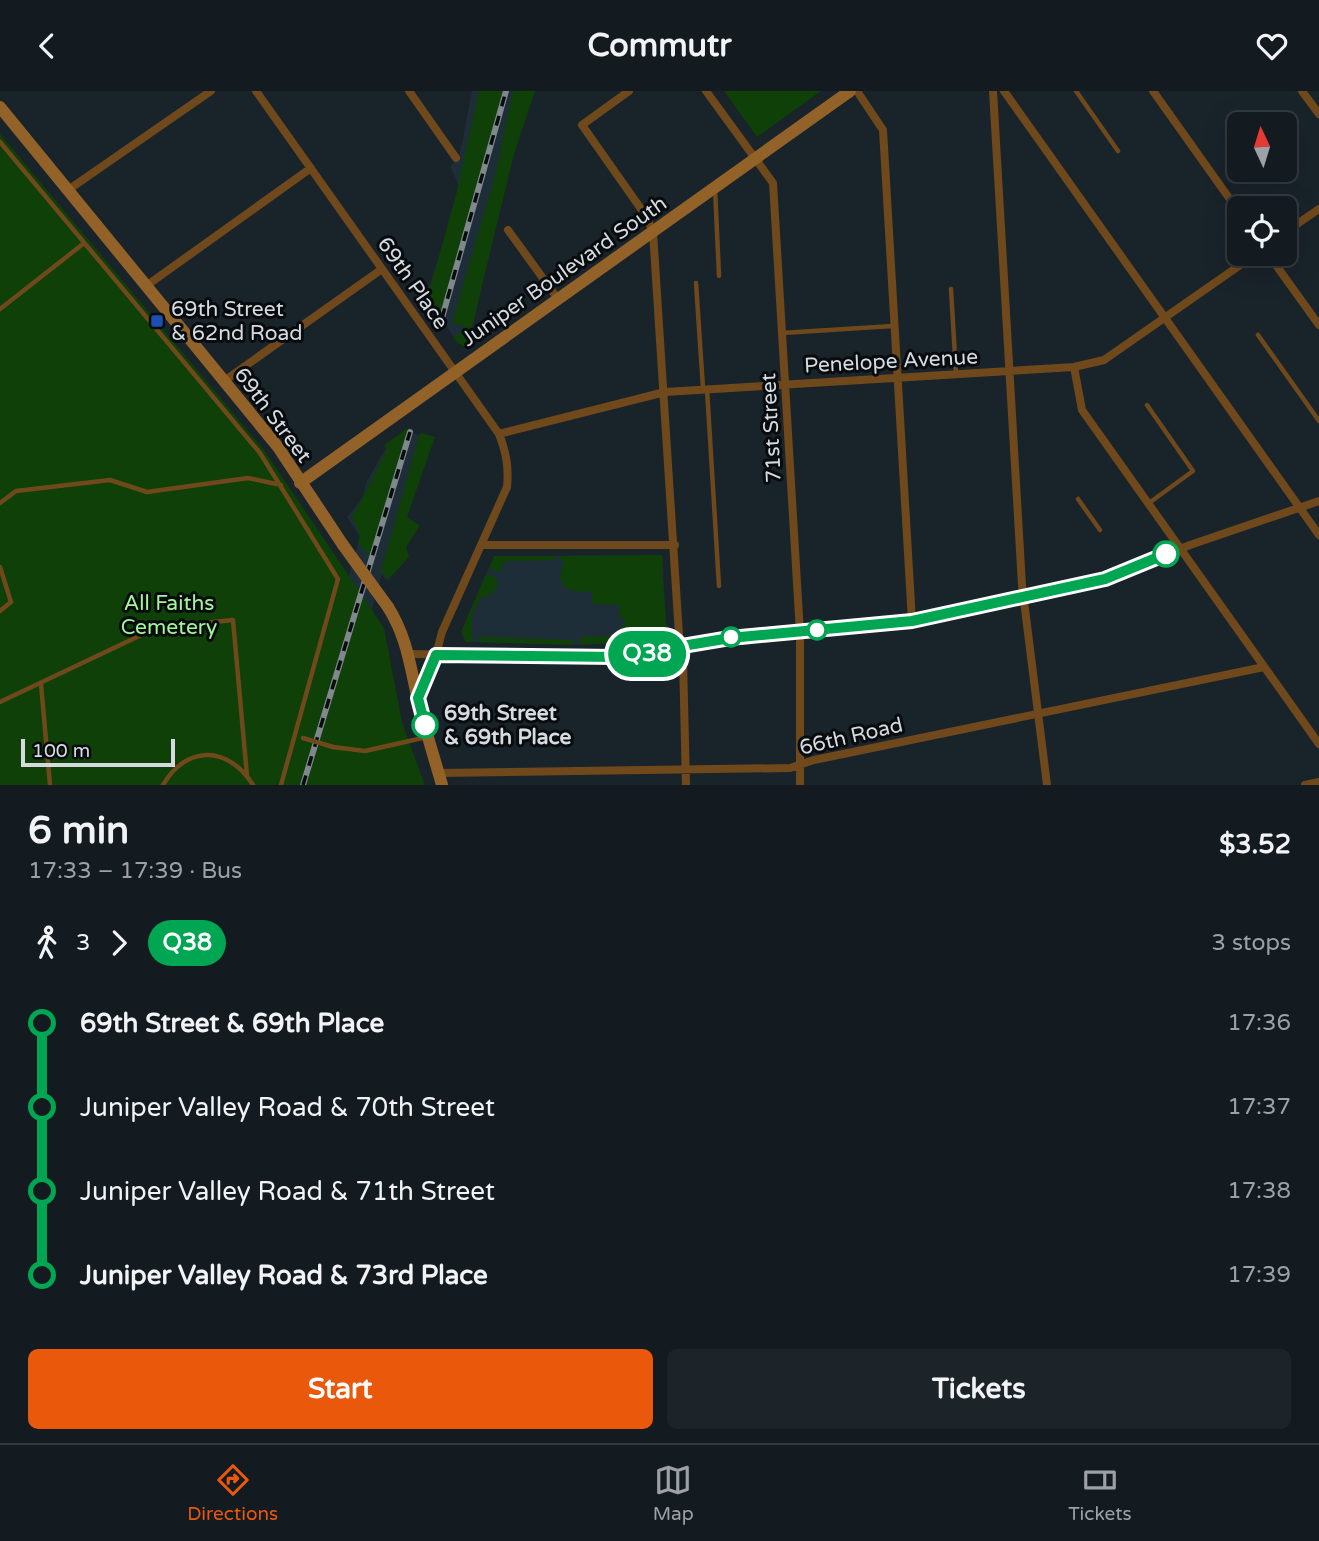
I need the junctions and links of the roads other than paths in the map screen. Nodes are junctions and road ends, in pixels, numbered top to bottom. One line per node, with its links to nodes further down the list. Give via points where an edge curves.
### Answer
1 (211, 91): 21 (street)
2 (256, 91): 19 (street, 69th Place)
3 (409, 91): 17 (street)
4 (629, 91): 26 (street, via 582,125)
5 (706, 91): 18 (street, 71st Street)
6 (850, 91): 18 (main road, Juniper Boulevard South)
7 (857, 91): 38 (street, via 883,130)
8 (993, 91): 43 (street)
9 (1003, 91): 37 (street)
10 (1076, 91): 16 (lane)
11 (1153, 91): 22 (street)
12 (1303, 91): 14 (street)
13 (0, 107): 21 (main road, 69th Street)
14 (1319, 114)
15 (0, 142): 27 (lane)
16 (1118, 151)
17 (456, 158)
18 (755, 159): 20 (main road, Juniper Boulevard South); 40 (street, 71st Street, via 773,183)
19 (311, 168): 30 (street, 69th Place); 33 (street)
20 (715, 187): 26 (main road, Juniper Boulevard South); 31 (lane)
21 (68, 190): 33 (main road, 69th Street)
22 (1228, 196)
23 (1319, 209): 24 (street)
24 (1297, 224)
25 (508, 230): 35 (street)
26 (653, 232): 35 (main road, Juniper Boulevard South); 50 (street)
27 (83, 244): 36 (lane); 55 (lane, via 260,453)
28 (1239, 266): 37 (street, Penelope Avenue)
29 (1277, 266): 39 (street)
30 (382, 269): 44 (street, 69th Place); 47 (street)
31 (719, 277)
32 (696, 283): 49 (lane)
33 (146, 286): 47 (main road, 69th Street)
34 (951, 289): 45 (lane)
35 (558, 299): 44 (main road, Juniper Boulevard South)
36 (0, 309)
37 (1165, 318): 42 (street, Penelope Avenue, via 1104,361); 60 (street)
38 (895, 325): 40 (lane); 46 (street)
39 (1319, 325)
40 (782, 333): 48 (street, 71st Street)
41 (1258, 335): 52 (lane)
42 (1074, 367): 43 (street, Penelope Avenue); 59 (street, via 1082,410)
43 (1009, 371): 45 (street, Penelope Avenue); 68 (street)
44 (455, 372): 53 (street, 69th Place); 54 (main road, Juniper Boulevard South)
45 (956, 374): 46 (street, Penelope Avenue)
46 (898, 378): 48 (street, Penelope Avenue); 70 (street)
47 (224, 381): 54 (main road, 69th Street)
48 (786, 385): 49 (street, Penelope Avenue); 71 (street, 71st Street)
49 (705, 388): 50 (street, Penelope Avenue); 67 (lane)
50 (665, 392): 53 (street, Penelope Avenue); 64 (street)
51 (1147, 405): 59 (lane, via 1193,471)
52 (1319, 421)
53 (499, 433): 63 (street, 69th Place, via 509,468 507,487)
54 (300, 482): 73 (main road, 69th Street, bridge, via 399,624)
55 (281, 485): 58 (lane, via 248,478 147,492 110,480 16,491); 80 (lane, via 338,579)
56 (1078, 499): 61 (lane)
57 (1319, 501): 60 (street)
58 (0, 503)
59 (1148, 503): 65 (street)
60 (1300, 508): 62 (street); 65 (street)
61 (1100, 530)
62 (1319, 535)
63 (481, 545): 64 (street); 74 (street, 69th Place)
64 (675, 545): 72 (street)
65 (1180, 549): 68 (street, via 1105,579); 75 (street)
66 (0, 567): 69 (lane, via 11,602)
67 (719, 586)
68 (1024, 598): 70 (street); 79 (street)
69 (0, 611)
70 (912, 621): 71 (street)
71 (800, 632): 72 (street); 83 (street, 71st Street)
72 (681, 647): 74 (street, via 617,657); 84 (street)
73 (410, 654): 74 (street); 77 (main road, 69th Street)
74 (436, 655): 77 (street, 69th Place)
75 (1264, 667): 79 (street, 66th Road); 82 (street)
76 (41, 684): 78 (lane); 85 (lane, via 156,628 233,620); 88 (lane)
77 (418, 698): 81 (main road, 69th Street)
78 (0, 702)
79 (1038, 714): 83 (street, 66th Road); 94 (street)
80 (295, 736): 81 (lane, bridge, via 345,750 383,749); 91 (lane)
81 (428, 736): 86 (main road, 69th Street)
82 (1319, 744)
83 (800, 765): 84 (street, 66th Road); 93 (street, 71st Street)
84 (685, 770): 86 (street, 66th Road); 92 (street)
85 (247, 776): 89 (lane, via 237,763 209,755 184,760); 90 (lane)
86 (440, 779)
87 (1319, 782): 95 (street)
88 (50, 785)
89 (163, 785)
90 (253, 785)
91 (281, 785)
92 (686, 785)
93 (800, 785)
94 (1047, 785)
95 (1305, 785)

